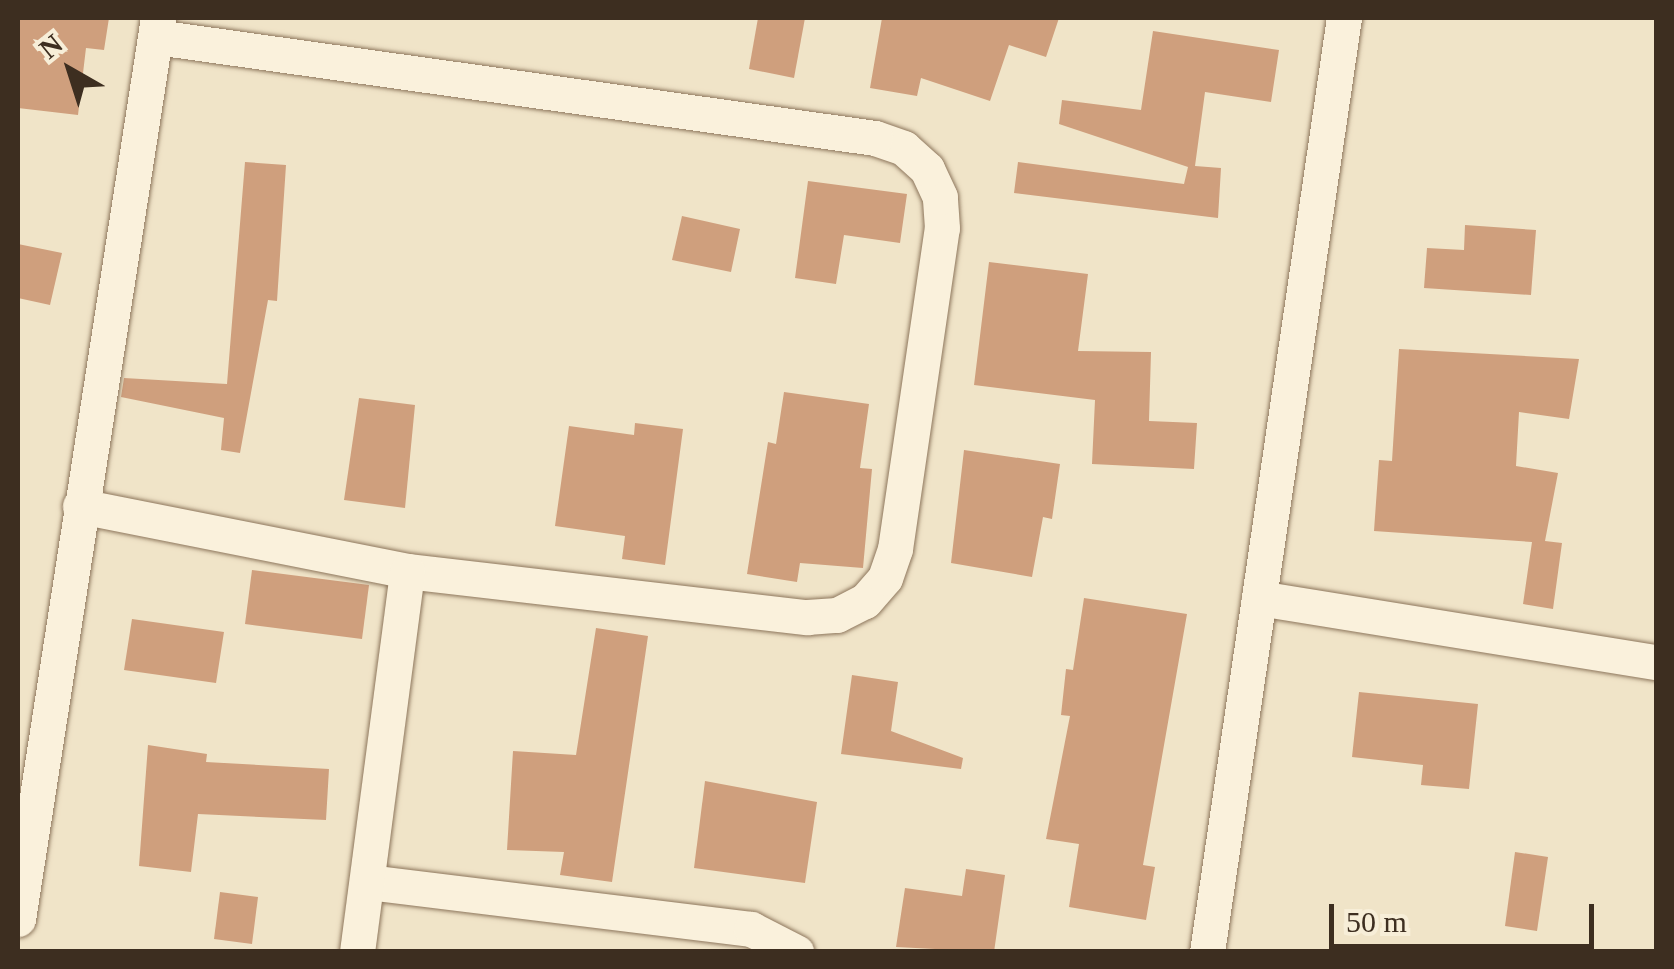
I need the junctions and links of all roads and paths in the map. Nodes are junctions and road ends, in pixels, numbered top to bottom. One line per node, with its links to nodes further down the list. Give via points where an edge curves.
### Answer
1 (1344, 18): 5 (street)
2 (157, 27): 3 (street); 4 (street, via 875,138 904,148 927,169 940,197 942,228 895,549 886,578 865,601 838,615 807,618)
3 (80, 506): 4 (street); 8 (street)
4 (408, 570): 7 (street)
5 (1260, 598): 6 (street); 11 (street)
6 (1656, 662)
7 (368, 882): 9 (street); 10 (street, via 751,929)
8 (18, 919)
9 (357, 952)
10 (796, 952)
11 (1208, 952)

